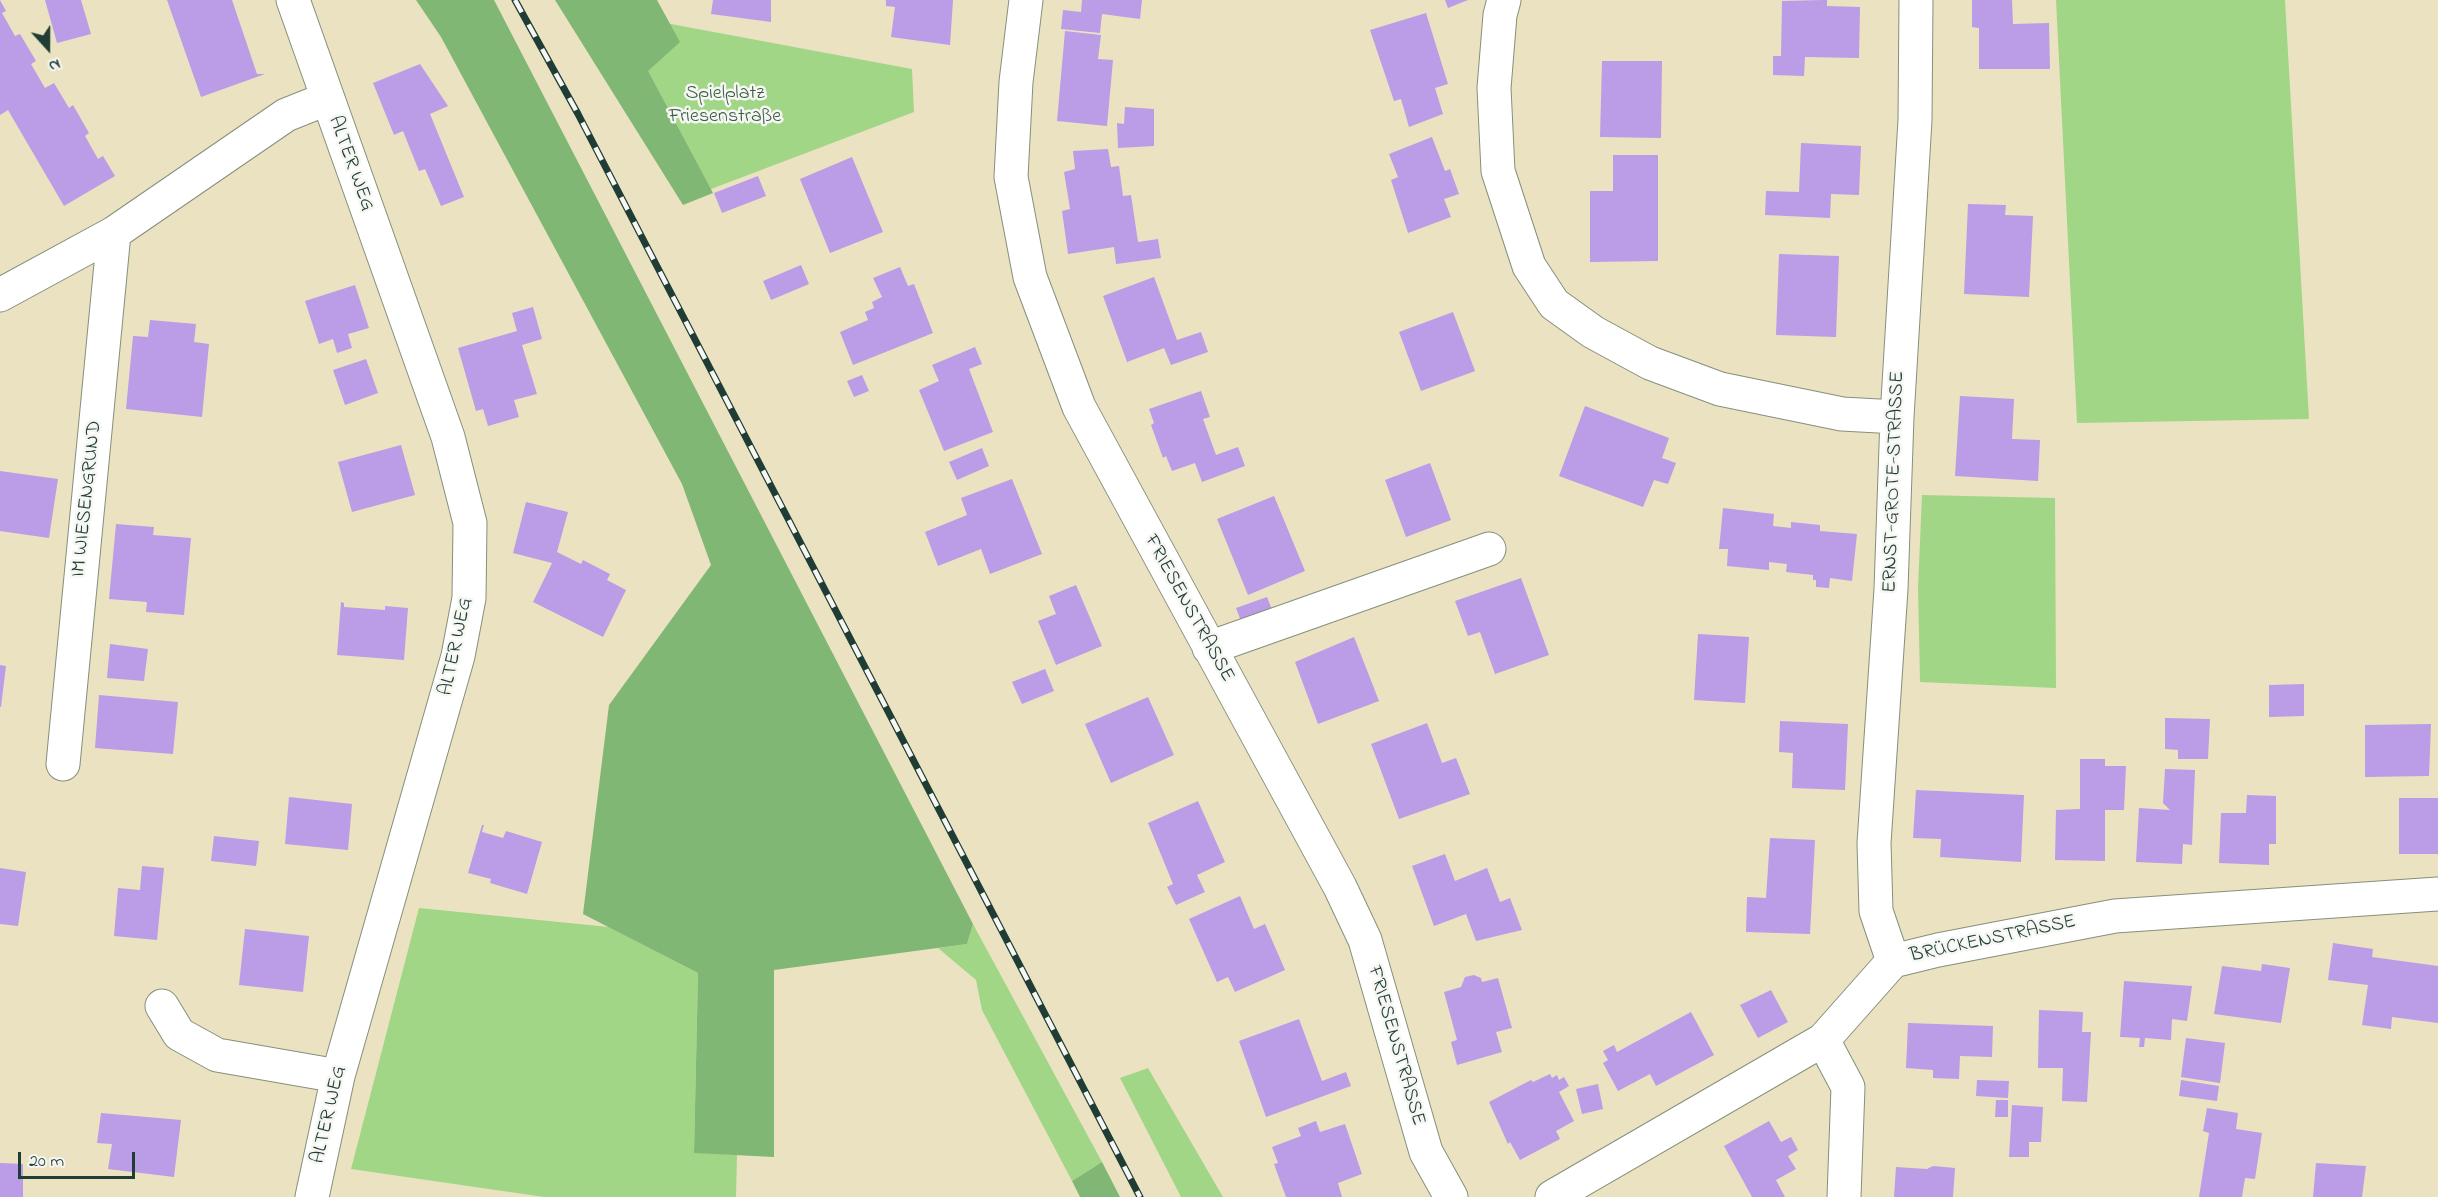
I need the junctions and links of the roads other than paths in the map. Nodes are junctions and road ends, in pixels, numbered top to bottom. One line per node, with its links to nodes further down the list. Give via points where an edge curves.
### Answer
1 (293, 0): 5 (street, ALTER WEG)
2 (1026, 0): 10 (street, FRIESENSTRASSE, via 1016,82 1011,177 1030,277 1079,407)
3 (1504, 0): 8 (street, via 1494,88 1498,171 1529,266 1554,304 1593,332 1650,363 1720,389 1842,414)
4 (1916, 0): 8 (street, ERNST-GROTE-STRASSE, via 1915,120)
5 (326, 99): 6 (street, via 286,115); 16 (street, ALTER WEG, via 448,437 470,523 470,598 458,656)
6 (114, 233): 7 (street); 11 (street, IM WIESENGRUND)
7 (0, 295)
8 (1897, 417): 13 (street, ERNST-GROTE-STRASSE, via 1891,589 1874,843 1876,910)
9 (1489, 549): 10 (street)
10 (1209, 648): 18 (street, FRIESENSTRASSE, via 1365,940 1426,1152)
11 (63, 764)
12 (2438, 894): 13 (street, BRÜCKENSTRASSE, via 2115,916)
13 (1893, 961): 15 (street, BRÜCKENSTRASSE)
14 (162, 1006): 16 (street, via 179,1034 217,1055)
15 (1823, 1040): 19 (street, BRÜCKENSTRASSE); 20 (street, via 1848,1087)
16 (338, 1076): 17 (street, ALTER WEG)
17 (312, 1197)
18 (1451, 1197)
19 (1552, 1197)
20 (1844, 1197)

